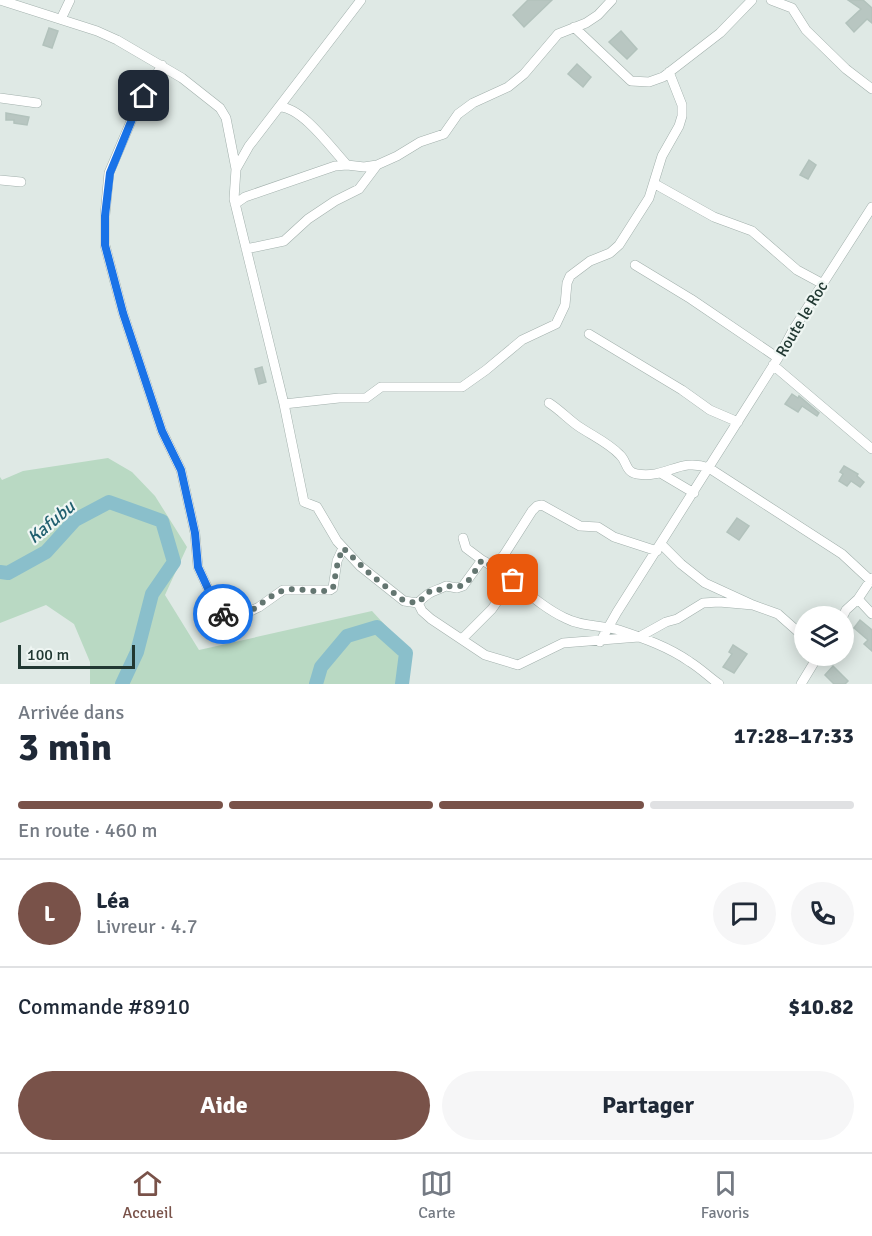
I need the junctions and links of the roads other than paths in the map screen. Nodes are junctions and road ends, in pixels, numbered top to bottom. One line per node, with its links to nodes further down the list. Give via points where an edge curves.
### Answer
1 (70, 0): 7 (street)
2 (361, 0): 14 (street)
3 (612, 0): 8 (street, via 598,15)
4 (752, 0): 10 (street, via 720,33)
5 (771, 0): 11 (street, via 792,8 811,34)
6 (5, 1): 7 (street)
7 (61, 19): 9 (street, via 97,31)
8 (574, 27): 10 (street, via 631,81 649,82); 16 (street, via 558,34 508,87 458,114 444,134)
9 (162, 65): 17 (street, via 224,113); 36 (street, via 135,112 110,173 105,245 162,431 181,470 198,567 217,608 223,614 242,615 283,590 330,590)
10 (669, 72): 20 (street, via 682,105 682,116 662,156)
11 (872, 89)
12 (0, 98): 13 (street)
13 (37, 103)
14 (280, 106): 15 (street, via 291,108); 17 (street)
15 (347, 165): 16 (street); 21 (street, via 292,180)
16 (377, 165): 23 (street, via 359,189 308,219 284,241)
17 (236, 169): 21 (street)
18 (0, 180): 19 (street)
19 (21, 182)
20 (655, 184): 25 (street, via 714,217 752,231 797,270); 29 (street, via 619,244 570,276 566,305 556,324 522,340 465,385 381,387 366,398)
21 (236, 204): 23 (street)
22 (872, 207): 25 (street, Route le Roc)
23 (246, 249): 29 (street)
24 (635, 265): 27 (street, via 691,299)
25 (823, 284): 27 (street, Route le Roc)
26 (589, 334): 30 (street, via 674,384)
27 (776, 362): 30 (street, Route le Roc); 31 (street)
28 (549, 403): 33 (street, via 620,454 630,472)
29 (284, 404): 36 (street, via 304,502 317,507)
30 (735, 426): 32 (street, Route le Roc)
31 (872, 449)
32 (709, 468): 33 (street, via 688,464); 34 (street, Route le Roc); 40 (street, via 842,554)
33 (662, 474): 34 (street)
34 (694, 493): 37 (street, Route le Roc)
35 (463, 538): 38 (street, via 466,548)
36 (343, 548): 43 (street, via 404,601)
37 (659, 548): 39 (street, via 614,537 598,527 580,526 542,505 532,511); 44 (street, via 705,583); 47 (street, Route le Roc)
38 (482, 560): 39 (street); 43 (street, via 463,586 431,590)
39 (494, 567): 41 (street)
40 (871, 579): 42 (street)
41 (513, 580): 47 (street, via 568,620); 50 (street, via 492,609)
42 (858, 599): 45 (street); 46 (street)
43 (418, 603): 50 (street, via 431,619)
44 (753, 605): 48 (street, via 778,614); 49 (street, via 703,603)
45 (850, 606)
46 (872, 614)
47 (608, 627): 49 (street); 51 (street, Route le Roc)
48 (794, 628)
49 (639, 637): 51 (street); 53 (street, via 691,662)
50 (463, 638): 51 (street, via 485,655 518,665 562,644)
51 (600, 642)
52 (812, 666): 54 (street)
53 (719, 684)
54 (801, 684)

